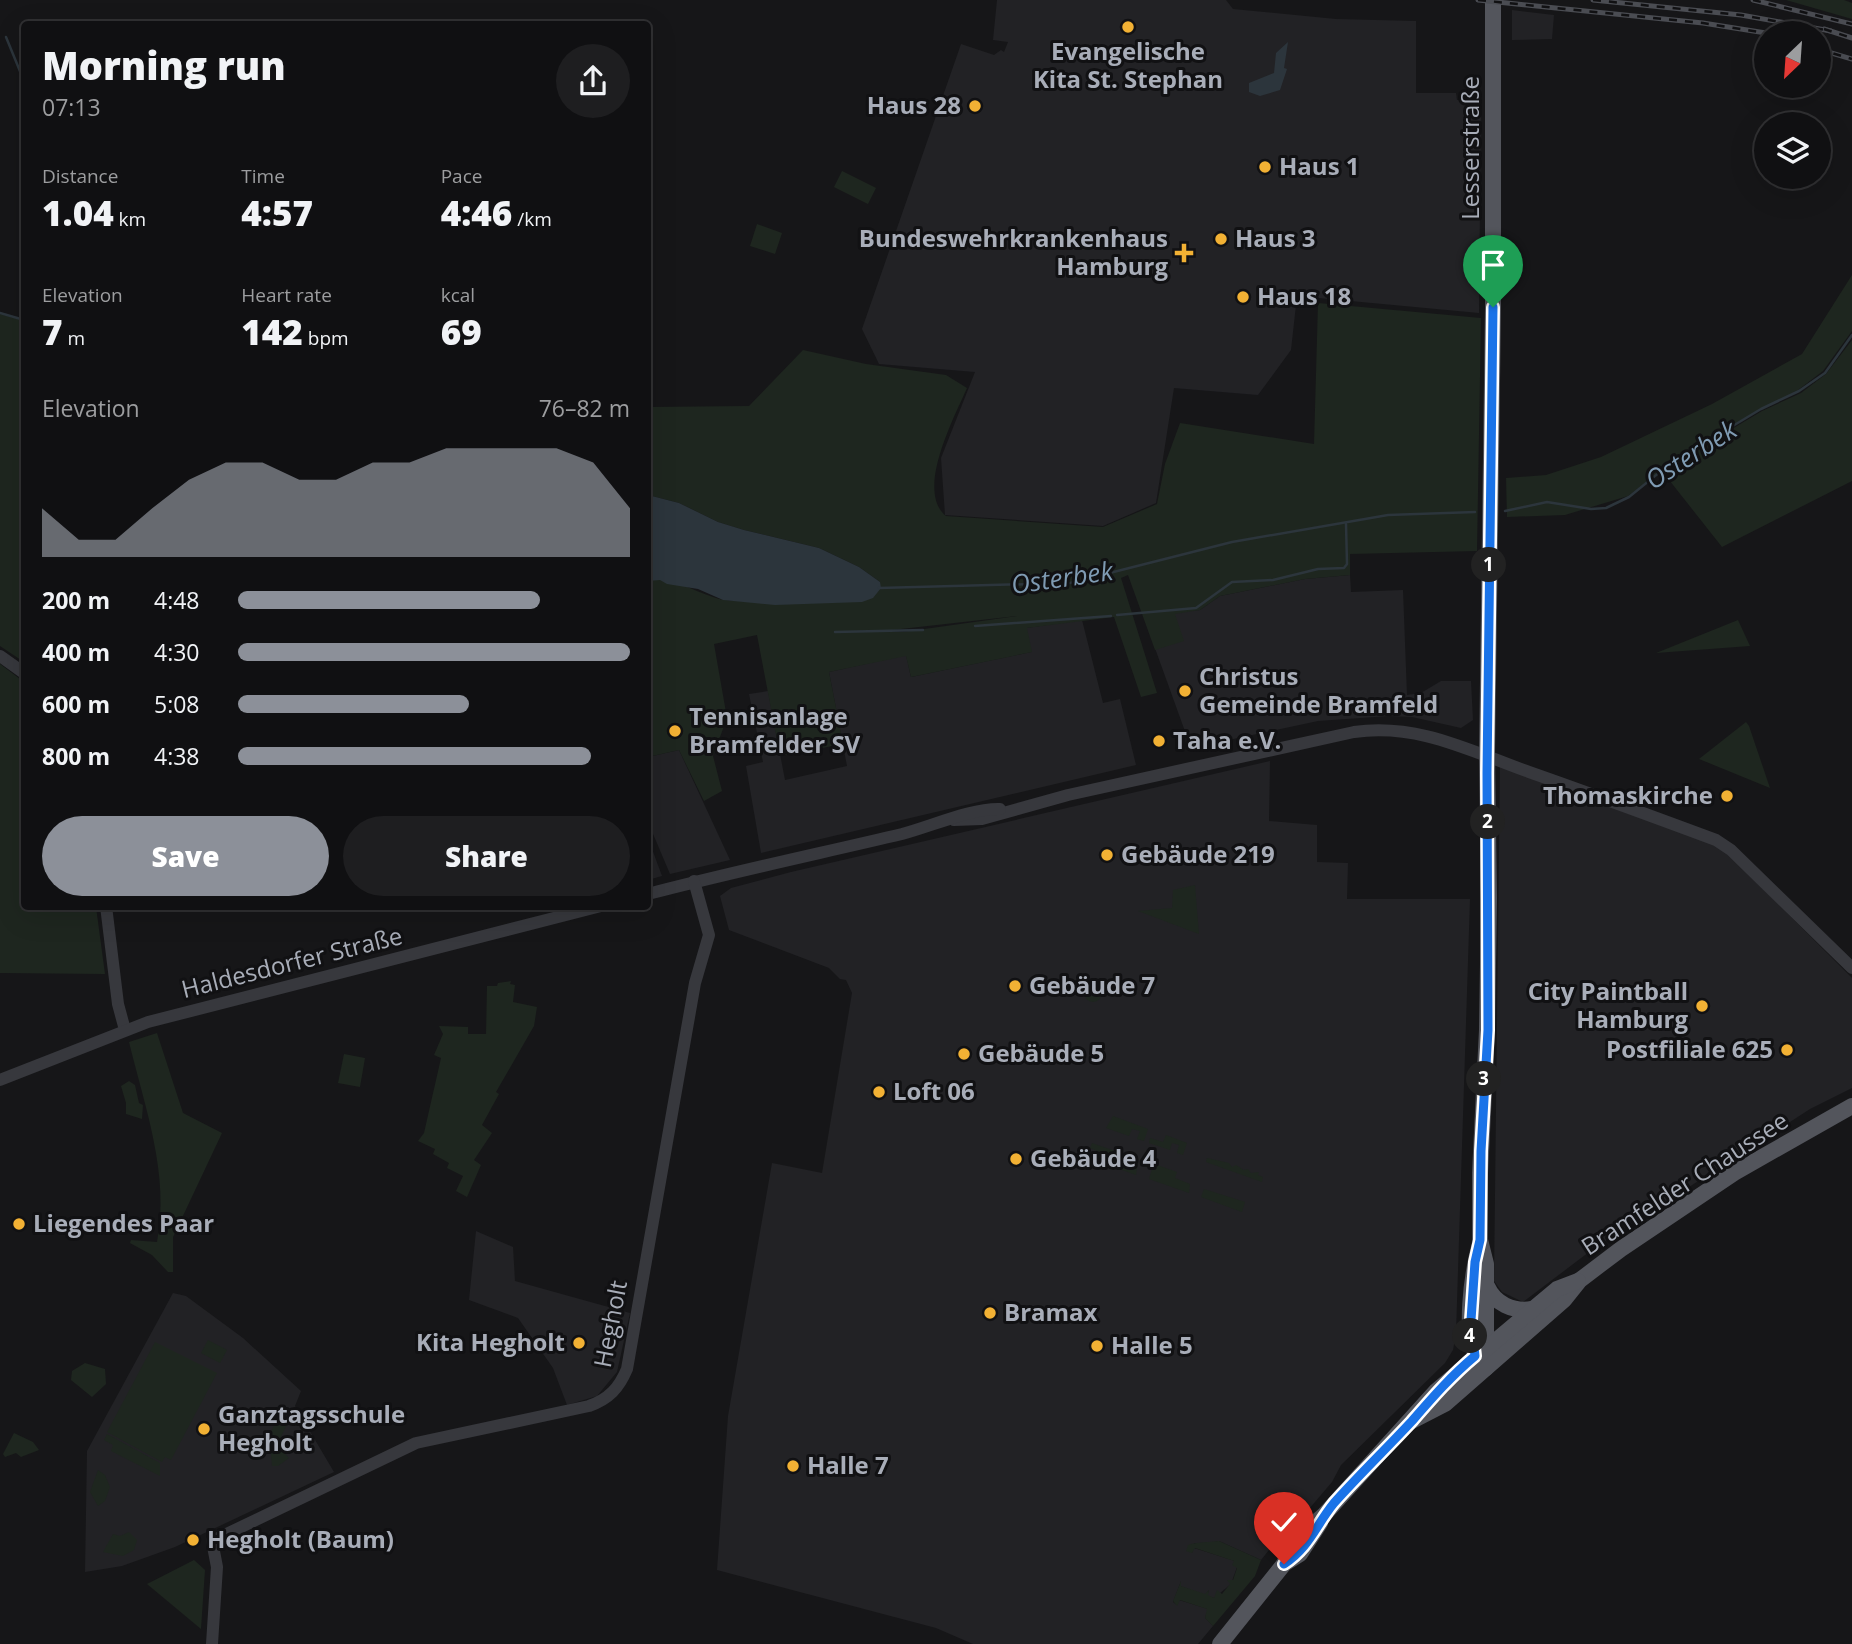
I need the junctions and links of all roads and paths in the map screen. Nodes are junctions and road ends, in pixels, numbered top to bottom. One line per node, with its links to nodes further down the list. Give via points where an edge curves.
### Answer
1 (1493, 0): 4 (main road, Lesserstraße)
2 (0, 656): 3 (street)
3 (21, 671)
4 (1487, 756): 5 (street, via 1430,735 1372,730); 9 (street, via 1716,839); 13 (main road, Lesserstraße, via 1488,994)
5 (694, 881): 6 (street); 18 (street, Hegholt, via 709,935 695,983 626,1369 616,1390 589,1406 416,1443 212,1541 217,1567)
6 (651, 893)
7 (106, 910): 10 (street)
8 (585, 910): 10 (street, Haldesdorfer Straße)
9 (1852, 968)
10 (125, 1030): 11 (street, Haldesdorfer Straße)
11 (0, 1080)
12 (1852, 1106): 14 (main road, Bramfelder Chaussee, via 1734,1173)
13 (1480, 1240): 15 (main road); 17 (main road, via 1471,1320)
14 (1580, 1280): 16 (main road, Bramfelder Chaussee, via 1557,1289); 17 (main road, Bramfelder Chaussee, via 1564,1300)
15 (1487, 1286): 16 (main road, via 1500,1302 1519,1310); 17 (main road)
16 (1532, 1309): 17 (main road, Bramfelder Chaussee)
17 (1483, 1357): 19 (main road, Bramfelder Chaussee, via 1445,1404 1412,1420 1324,1515 1305,1548 1284,1564)
18 (212, 1644)
19 (1220, 1644)

